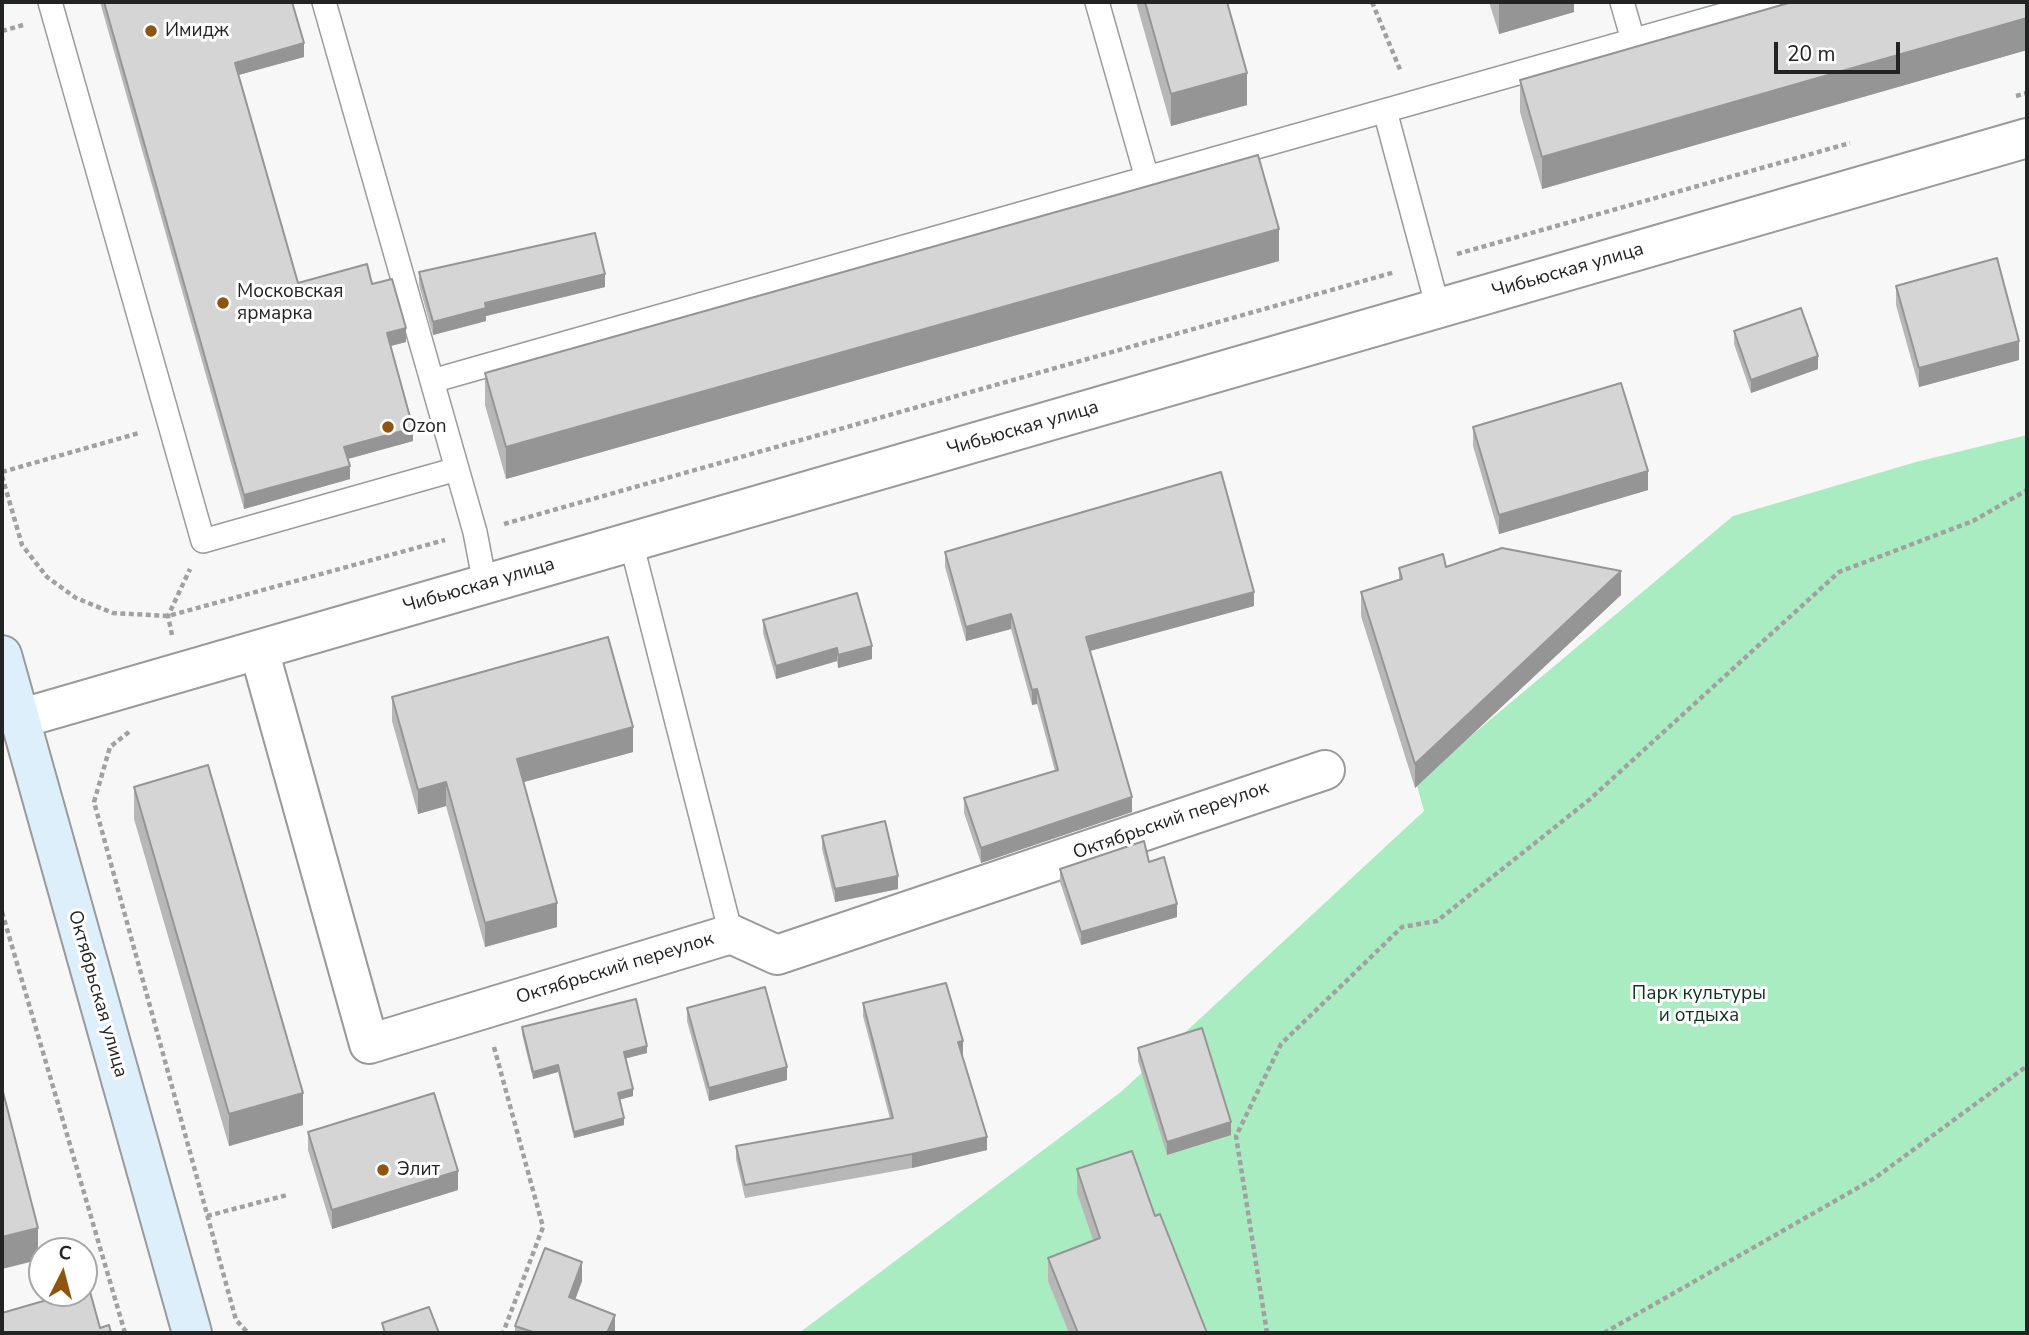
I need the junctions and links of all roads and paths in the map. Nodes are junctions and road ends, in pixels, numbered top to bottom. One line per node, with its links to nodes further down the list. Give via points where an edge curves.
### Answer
1 (50, 2): 17 (lane)
2 (324, 2): 16 (lane)
3 (1097, 2): 13 (lane)
4 (1372, 2): 10 (path, via 1401,65 1401,81)
5 (1622, 2): 7 (lane)
6 (1769, 2): 7 (lane)
7 (1633, 40): 10 (lane)
8 (2027, 93): 9 (path)
9 (2014, 97)
10 (1385, 111): 13 (lane); 14 (lane)
11 (2027, 138): 15 (street, Чибьюская улица)
12 (1854, 142): 14 (path)
13 (1147, 178): 16 (lane)
14 (1428, 262): 15 (lane); 21 (path)
15 (1438, 308): 23 (street, Чибьюская улица)
16 (432, 381): 18 (lane)
17 (170, 424): 19 (path); 22 (lane)
18 (457, 469): 21 (lane); 22 (lane)
19 (2, 474): 25 (path, via 22,545 47,577 76,598 113,613)
20 (2027, 489): 41 (path, via 1973,521 1839,572 1589,800 1437,921 1402,927 1281,1044 1236,1136)
21 (475, 532): 24 (lane); 25 (path)
22 (203, 541): 25 (path)
23 (631, 542): 24 (street, Чибьюская улица); 32 (lane)
24 (485, 584): 26 (street, Чибьюская улица)
25 (168, 616)
26 (259, 650): 28 (street, Чибьюская улица); 33 (street, Октябрьский переулок, via 369,1044)
27 (2, 655): 28 (main road, Октябрьская улица)
28 (10, 715): 38 (main road, Октябрьская улица)
29 (131, 730): 36 (path, via 110,747 94,802)
30 (1325, 769): 32 (street, Октябрьский переулок, via 777,955)
31 (2, 912): 37 (path)
32 (731, 934): 33 (street, Октябрьский переулок)
33 (484, 1009): 40 (path, via 544,1227)
34 (2027, 1066): 42 (path, via 1875,1178)
35 (288, 1195): 36 (path)
36 (207, 1216): 39 (path, via 236,1320)
37 (125, 1333)
38 (191, 1333)
39 (248, 1333)
40 (503, 1333)
41 (1266, 1333)
42 (1604, 1333)

